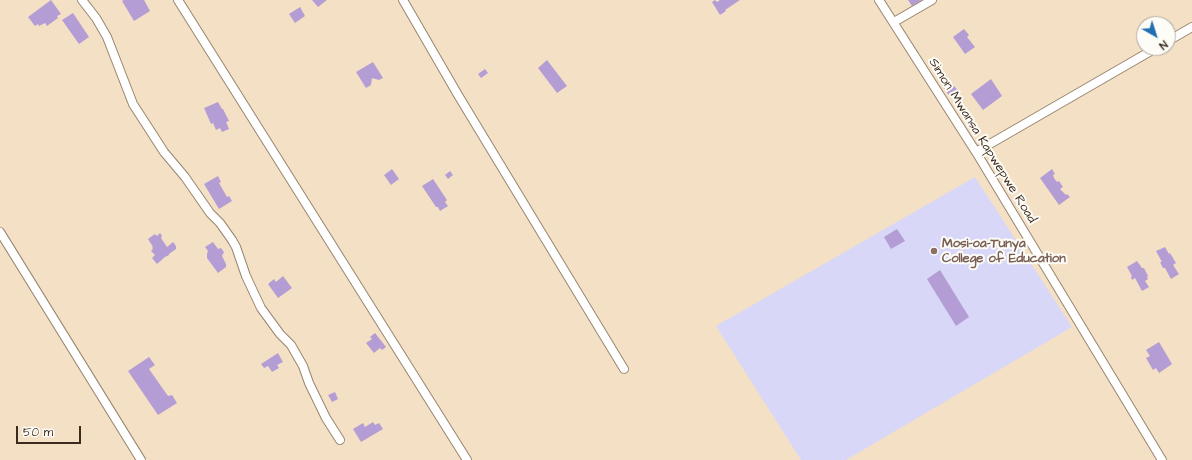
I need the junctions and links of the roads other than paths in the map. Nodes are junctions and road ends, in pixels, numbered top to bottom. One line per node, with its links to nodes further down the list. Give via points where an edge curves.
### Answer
1 (82, 0): 13 (street, via 107,37 133,104 164,152 232,240 261,308 291,346 303,366 326,418)
2 (178, 0): 15 (street)
3 (403, 0): 12 (street)
4 (879, 0): 6 (street, Simon Mwansa Kapwepwe Road)
5 (932, 0): 6 (street)
6 (894, 22): 10 (street, Simon Mwansa Kapwepwe Road)
7 (1192, 27): 8 (street)
8 (1176, 36)
9 (1142, 56): 10 (street)
10 (976, 152): 16 (street, Simon Mwansa Kapwepwe Road)
11 (0, 232): 14 (street)
12 (624, 369)
13 (340, 440)
14 (141, 460)
15 (467, 460)
16 (1162, 460)

